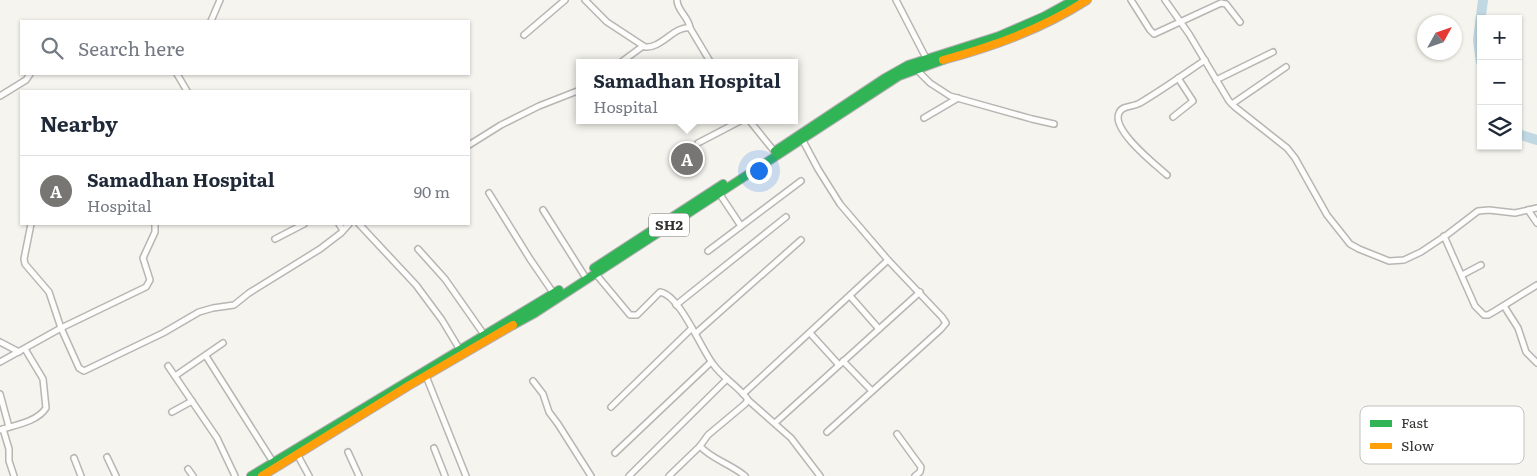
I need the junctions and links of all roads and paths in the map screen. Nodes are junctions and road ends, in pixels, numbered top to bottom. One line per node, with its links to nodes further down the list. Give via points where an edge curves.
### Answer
1 (220, 0): 10 (street)
2 (565, 0): 14 (street)
3 (585, 0): 15 (street, via 607,22)
4 (677, 0): 13 (street)
5 (896, 0): 17 (street)
6 (1074, 0): 17 (main road, SH2, via 999,36)
7 (1087, 0): 22 (main road, SH2, via 1017,36)
8 (1131, 0): 12 (street, via 1152,33)
9 (1165, 0): 12 (street)
10 (211, 20)
11 (1240, 22): 12 (street, via 1226,4 1221,3)
12 (1181, 23): 20 (street)
13 (690, 28): 15 (street, via 682,29 652,47); 19 (street)
14 (524, 35)
15 (643, 46): 18 (street)
16 (1273, 52): 26 (street)
17 (926, 58): 40 (main road, SH2, via 891,75)
18 (625, 59)
19 (709, 59)
20 (1204, 60): 25 (street); 26 (street)
21 (1286, 67): 31 (street)
22 (916, 69): 30 (street, via 943,93); 37 (main road, SH2, via 886,84)
23 (29, 75): 29 (street)
24 (178, 75): 27 (street)
25 (1178, 78): 32 (street, via 1193,101); 41 (street, via 1138,105 1121,110 1118,117 1131,142)
26 (1216, 80): 31 (street)
27 (186, 90)
28 (576, 92): 39 (street, via 539,106)
29 (0, 96)
30 (958, 98): 33 (street); 36 (street)
31 (1232, 104): 58 (street, via 1288,148 1327,216 1350,244 1389,261 1397,261 1421,252)
32 (1173, 117)
33 (924, 118)
34 (734, 124): 38 (street)
35 (753, 124): 40 (street)
36 (1054, 124)
37 (802, 139): 44 (main road, SH2); 63 (street, via 834,197)
38 (698, 143)
39 (470, 144)
40 (774, 151): 66 (main road, SH2)
41 (1167, 175)
42 (802, 182): 56 (street)
43 (489, 193): 70 (street)
44 (719, 193): 56 (street); 65 (main road, SH2)
45 (1537, 208): 47 (street)
46 (544, 210): 66 (street)
47 (1528, 210): 49 (street); 58 (street, via 1515,213 1478,211)
48 (786, 217): 72 (street)
49 (1537, 223)
50 (31, 225): 74 (street, via 25,264 49,292)
51 (155, 225): 74 (street, via 144,258 149,284)
52 (302, 225): 59 (street)
53 (340, 225): 57 (street)
54 (348, 225): 57 (street)
55 (360, 225): 84 (street, via 416,285)
56 (742, 226): 62 (street)
57 (344, 230): 74 (street, via 234,305 199,312 85,371 79,368)
58 (1444, 236): 67 (street)
59 (275, 239)
60 (801, 240): 78 (street)
61 (418, 249): 80 (street, via 444,279)
62 (708, 251)
63 (888, 260): 69 (street); 71 (street)
64 (1481, 265): 67 (street)
65 (595, 273): 72 (street, via 630,315 637,315 660,292); 77 (main road, SH2)
66 (584, 275): 70 (main road, SH2)
67 (1462, 276): 73 (street, via 1481,313 1488,315)
68 (1537, 285): 73 (street)
69 (920, 292): 76 (street); 96 (street, via 946,323)
70 (554, 294): 77 (main road, SH2)
71 (850, 296): 76 (street); 79 (street)
72 (676, 305): 75 (street)
73 (1504, 306): 90 (street, via 1518,328 1526,352)
74 (61, 328): 83 (street)
75 (692, 328): 78 (street); 101 (street)
76 (879, 329): 89 (street)
77 (501, 330): 80 (main road, SH2); 93 (main road, SH2)
78 (696, 333): 88 (street)
79 (810, 333): 89 (street); 98 (street)
80 (484, 336): 84 (main road, SH2)
81 (0, 342): 85 (street)
82 (223, 343): 86 (street)
83 (25, 349): 85 (street); 104 (street, via 43,379 46,408 28,420)
84 (460, 350): 114 (main road, SH2)
85 (20, 352): 87 (street)
86 (206, 356): 92 (street); 114 (street)
87 (0, 362)
88 (711, 362): 94 (street); 110 (street)
89 (841, 363): 96 (street); 103 (street)
90 (1537, 363)
91 (168, 366): 92 (street)
92 (175, 376): 100 (street)
93 (426, 376): 111 (main road, SH2); 127 (street)
94 (727, 379): 98 (street); 129 (street)
95 (533, 381): 128 (street)
96 (872, 391): 105 (street)
97 (0, 394): 104 (street)
98 (744, 394): 99 (street)
99 (748, 400): 103 (street); 107 (street)
100 (192, 401): 102 (street); 121 (street, via 216,438)
101 (611, 407)
102 (172, 412)
103 (775, 423): 132 (street)
104 (4, 428): 117 (street)
105 (827, 432)
106 (897, 434): 133 (street, via 921,467)
107 (700, 446): 116 (street); 130 (street)
108 (434, 448): 126 (street)
109 (348, 452): 125 (street)
110 (615, 453)
111 (297, 454): 123 (main road, SH2); 124 (street)
112 (107, 457): 119 (street)
113 (74, 458): 118 (street)
114 (273, 462): 122 (main road, SH2)
115 (188, 469): 120 (street)
116 (738, 474): 131 (street)
117 (14, 476)
118 (81, 476)
119 (116, 476)
120 (193, 476)
121 (234, 476)
122 (250, 476)
123 (262, 476)
124 (309, 476)
125 (359, 476)
126 (445, 476)
127 (466, 476)
128 (590, 476)
129 (629, 476)
130 (669, 476)
131 (745, 476)
132 (820, 476)
133 (915, 476)

